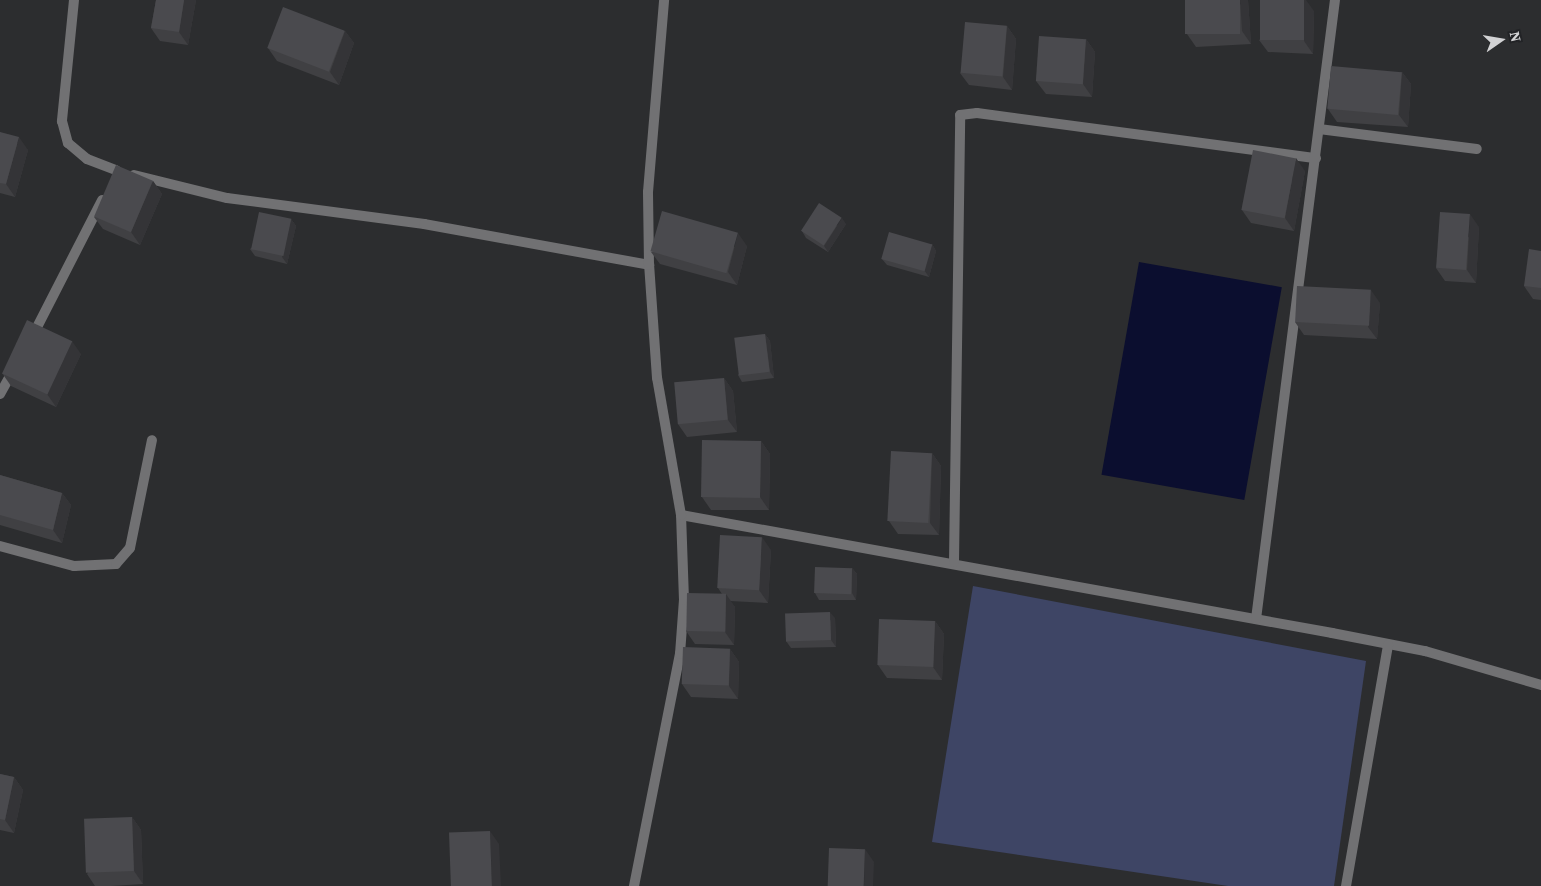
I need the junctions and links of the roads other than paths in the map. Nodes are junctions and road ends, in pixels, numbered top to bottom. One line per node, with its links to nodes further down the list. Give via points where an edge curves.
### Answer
1 (74, 0): 7 (street, via 62,122 68,143)
2 (664, 0): 8 (street, via 648,192)
3 (1335, 0): 4 (street)
4 (1319, 129): 5 (street); 6 (street)
5 (1477, 149)
6 (1316, 158): 15 (street, via 972,113 960,115 956,123); 16 (street)
7 (111, 179): 8 (street, via 424,224); 9 (street)
8 (649, 265): 13 (street, via 657,378)
9 (28, 344)
10 (19, 361): 11 (street)
11 (0, 394)
12 (152, 440): 14 (street, via 130,548 116,564 74,566)
13 (680, 515): 15 (street); 19 (street, via 680,654)
14 (0, 546)
15 (954, 562): 16 (street)
16 (1256, 618): 17 (street)
17 (1388, 645): 18 (street, via 1425,651); 20 (street)
18 (1541, 685)
19 (634, 886)
20 (1346, 886)

